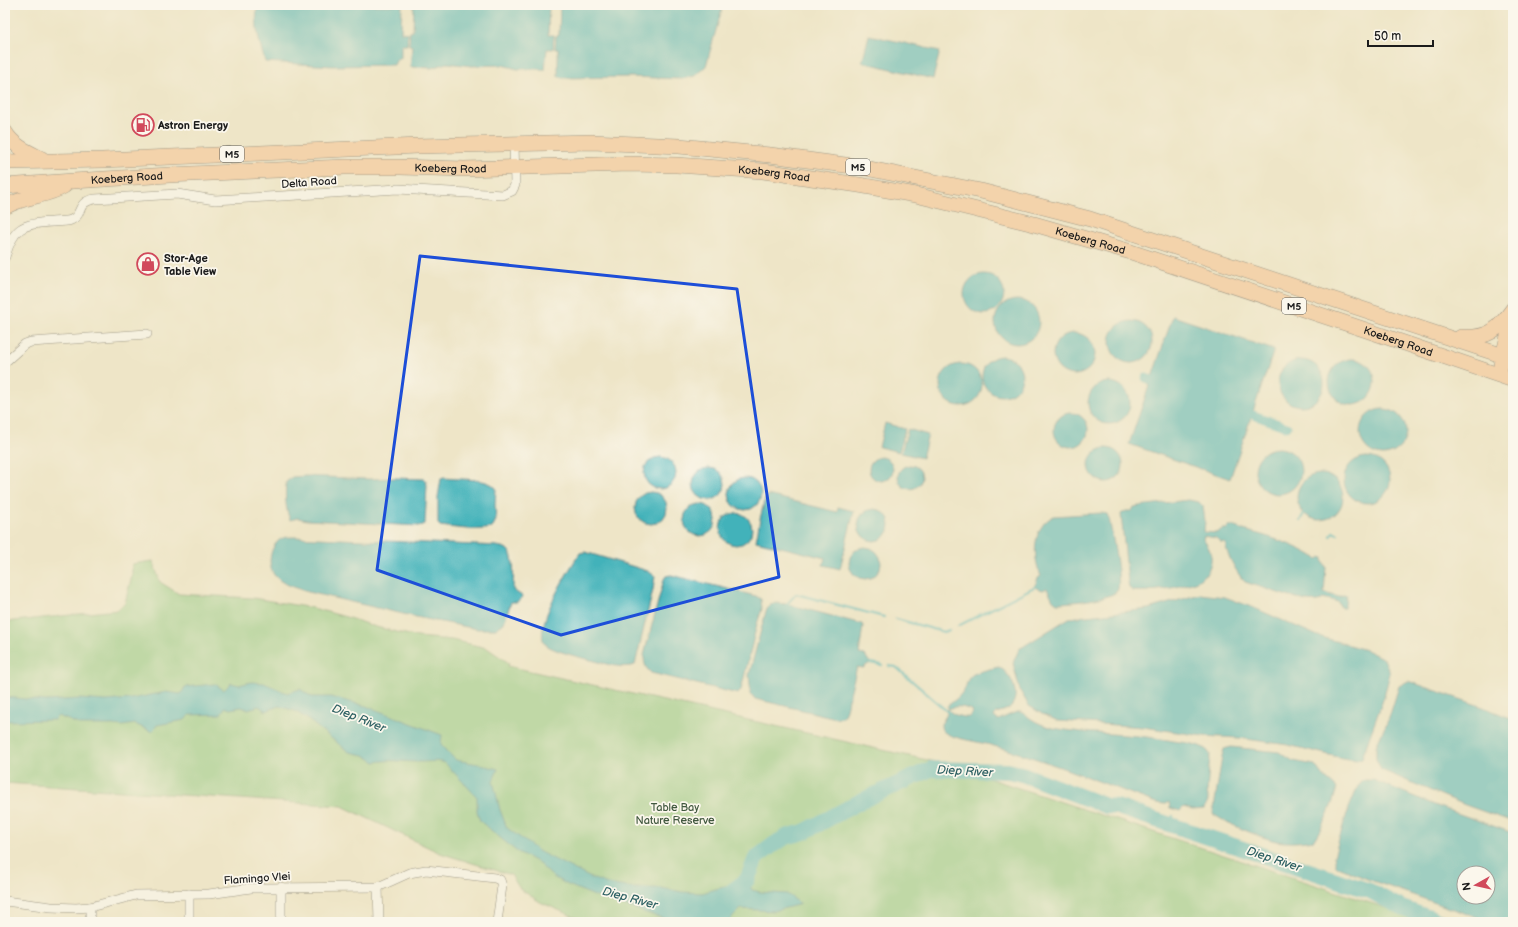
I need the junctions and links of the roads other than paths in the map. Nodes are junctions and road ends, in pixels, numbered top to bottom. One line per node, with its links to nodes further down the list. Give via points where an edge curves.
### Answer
1 (5, 132): 3 (main road, via 19,147)
2 (514, 143): 3 (main road, Koeberg Road / M5); 5 (street, Delta Road); 13 (main road, Koeberg Road / M5, via 592,142 770,154 860,167 981,191 1090,219)
3 (46, 161): 4 (main road, Koeberg Road / M5)
4 (5, 162)
5 (515, 167): 6 (main road, Koeberg Road / M5, via 344,167); 9 (street, Delta Road, via 513,188 503,195 398,190 215,200 177,194 89,200 83,204 75,218 69,221 34,223 24,227 13,235); 16 (main road, Koeberg Road / M5, via 678,165 763,171 916,195 1098,242)
6 (73, 180): 7 (main road, Koeberg Road / M5); 8 (main road, via 56,190)
7 (5, 186)
8 (5, 207)
9 (5, 257)
10 (1513, 309): 13 (main road, via 1500,326 1489,334 1470,338)
11 (1513, 315): 14 (main road)
12 (147, 334): 15 (street, via 31,342)
13 (1444, 335): 14 (main road, Koeberg Road / M5)
14 (1508, 357): 16 (main road)
15 (6, 359)
16 (1509, 377)
17 (281, 887): 18 (street, Flamingo Vlei); 19 (street, Flamingo Vlei); 24 (street)
18 (378, 887): 25 (street); 26 (street, Flamingo Vlei, via 409,873 426,870 495,878 500,880 502,888)
19 (189, 894): 21 (street, Flamingo Vlei, via 136,895); 23 (street)
20 (5, 901): 21 (street, Flamingo Vlei, via 51,907)
21 (90, 907): 22 (street)
22 (90, 922)
23 (189, 922)
24 (281, 922)
25 (379, 922)
26 (497, 922)

